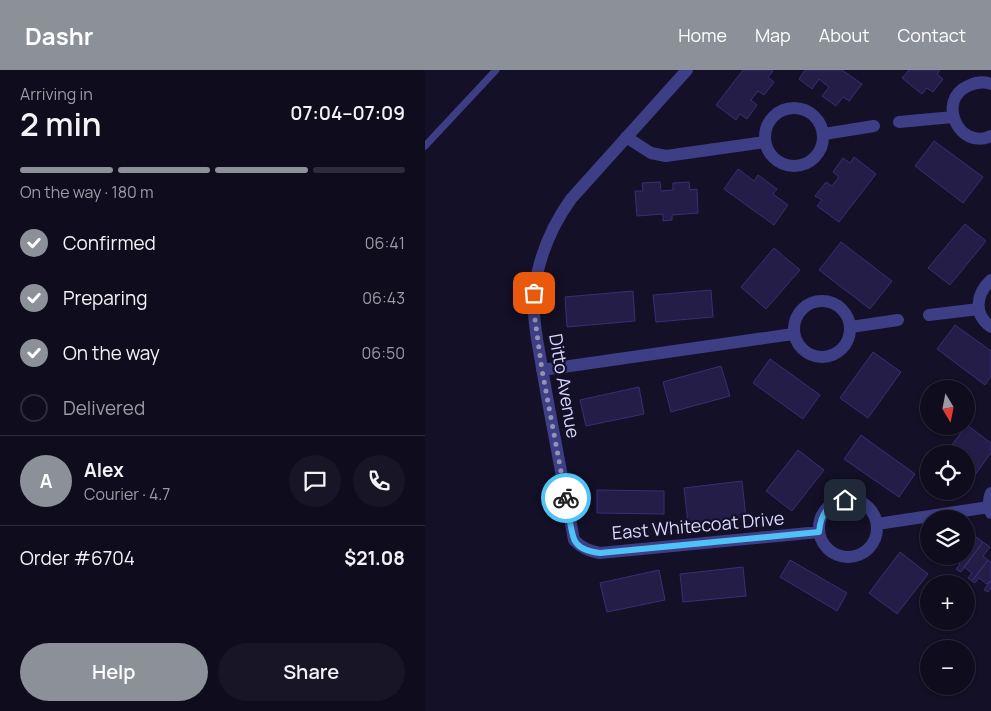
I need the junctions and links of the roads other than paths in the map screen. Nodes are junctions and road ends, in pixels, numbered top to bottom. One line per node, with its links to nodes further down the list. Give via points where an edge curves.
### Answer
1 (496, 70): 11 (lane)
2 (687, 70): 9 (street, Ditto Avenue)
3 (991, 84): 4 (street, via 976,82 965,87 957,95)
4 (953, 117): 5 (street); 8 (street, via 960,130 972,138)
5 (899, 122)
6 (874, 126): 7 (street)
7 (824, 134): 10 (street, via 821,149 812,160 798,166 783,164 771,155); 10 (street, via 818,120 806,110 791,108 776,114 767,126)
8 (991, 136)
9 (626, 137): 10 (street, via 651,153 667,156); 19 (street, Ditto Avenue, via 571,199 546,244 534,293)
10 (765, 142)
11 (425, 146)
12 (991, 280): 13 (street, via 979,298)
13 (979, 309): 14 (street); 17 (street)
14 (929, 316)
15 (898, 320): 16 (street)
16 (851, 327): 18 (street, via 844,347 825,357 805,352); 18 (street, via 842,308 823,300 804,306 793,324)
17 (991, 327)
18 (793, 334): 19 (street)
19 (542, 370): 24 (street, Ditto Avenue, via 574,540)
20 (991, 493): 21 (street)
21 (990, 510): 22 (street)
22 (877, 524): 23 (street, via 866,505 856,500 845,500 825,510); 23 (street, via 871,546 852,557 830,551)
23 (819, 532): 24 (street, East Whitecoat Drive, via 600,553)
24 (580, 547)

